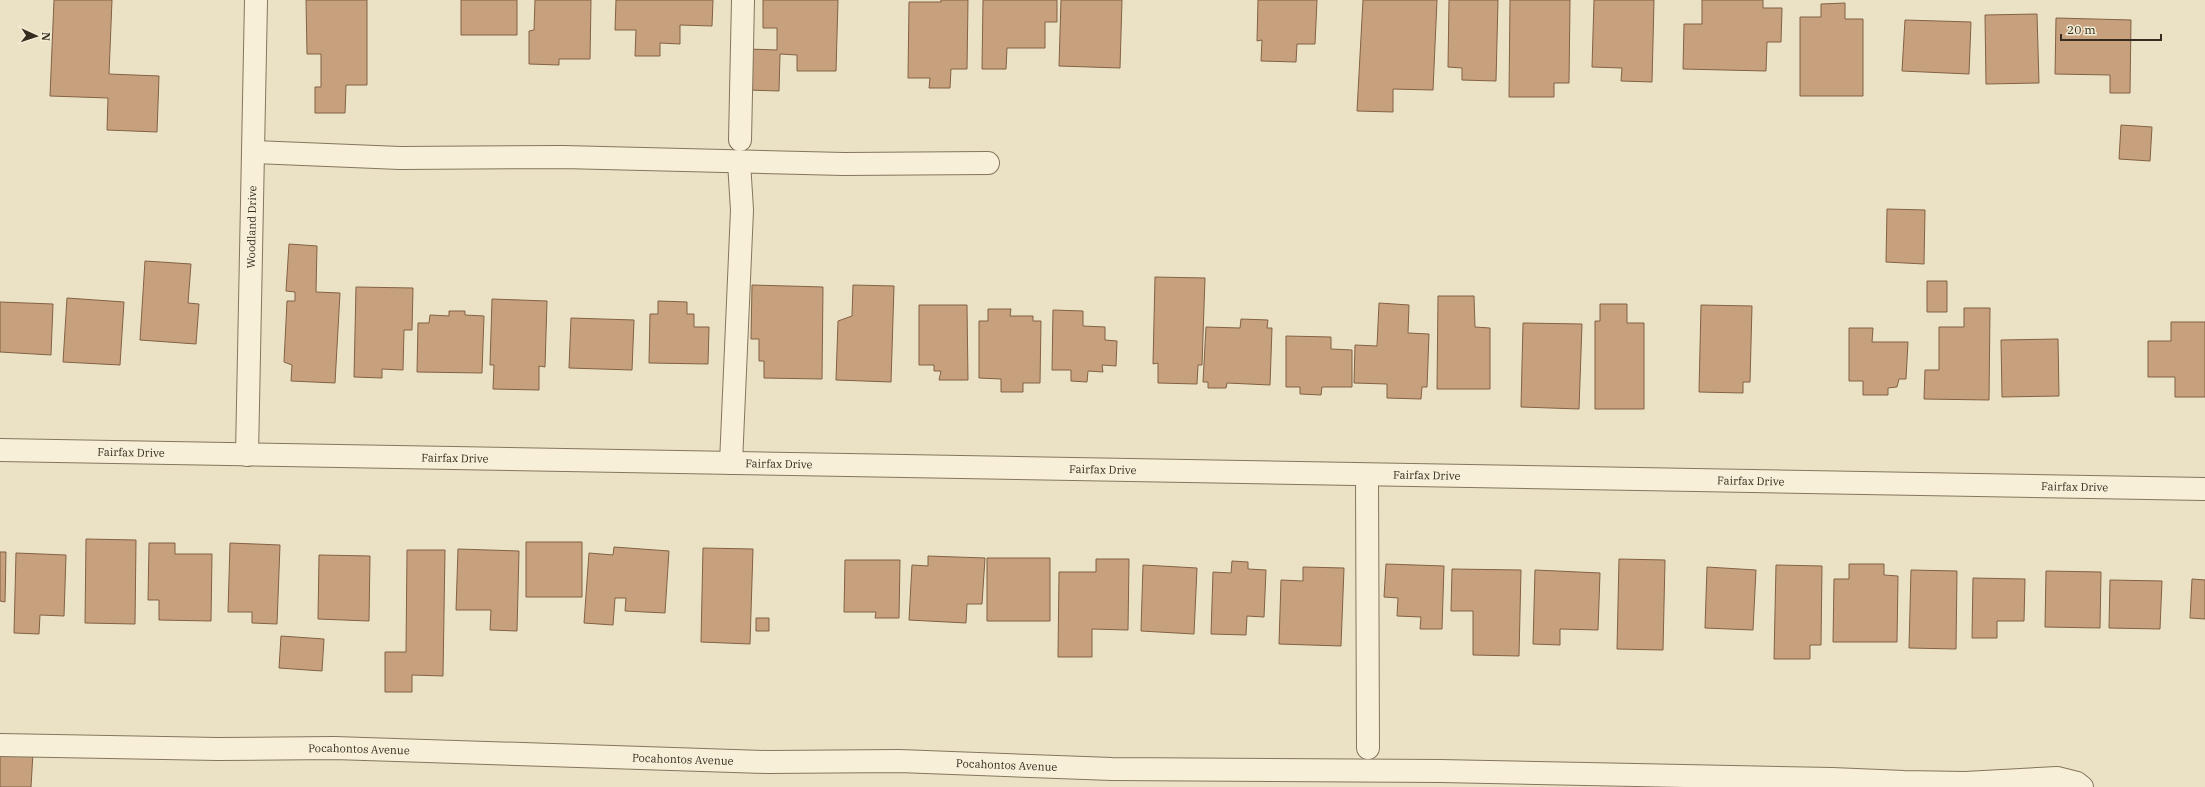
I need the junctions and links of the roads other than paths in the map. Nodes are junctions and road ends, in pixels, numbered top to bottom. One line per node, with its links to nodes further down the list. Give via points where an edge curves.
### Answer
1 (256, 0): 4 (street, Woodland Drive)
2 (743, 0): 3 (street)
3 (740, 140)
4 (254, 152): 5 (street, via 400,158 562,157); 8 (street, Woodland Drive)
5 (739, 162): 6 (street); 9 (street, via 742,210)
6 (988, 163)
7 (0, 450): 8 (street, Fairfax Drive)
8 (247, 455): 9 (street, Fairfax Drive)
9 (731, 463): 10 (street, Fairfax Drive)
10 (1366, 475): 11 (street, Fairfax Drive); 13 (street)
11 (2205, 489)
12 (0, 745): 14 (street, Pocahontos Avenue, via 218,749 350,748 767,762 899,761 1112,769 1257,769)
13 (1368, 748)
14 (1366, 779): 15 (street, Pocahontos Avenue, via 1440,771 1965,783 2056,778 2077,783)
15 (2082, 787)

